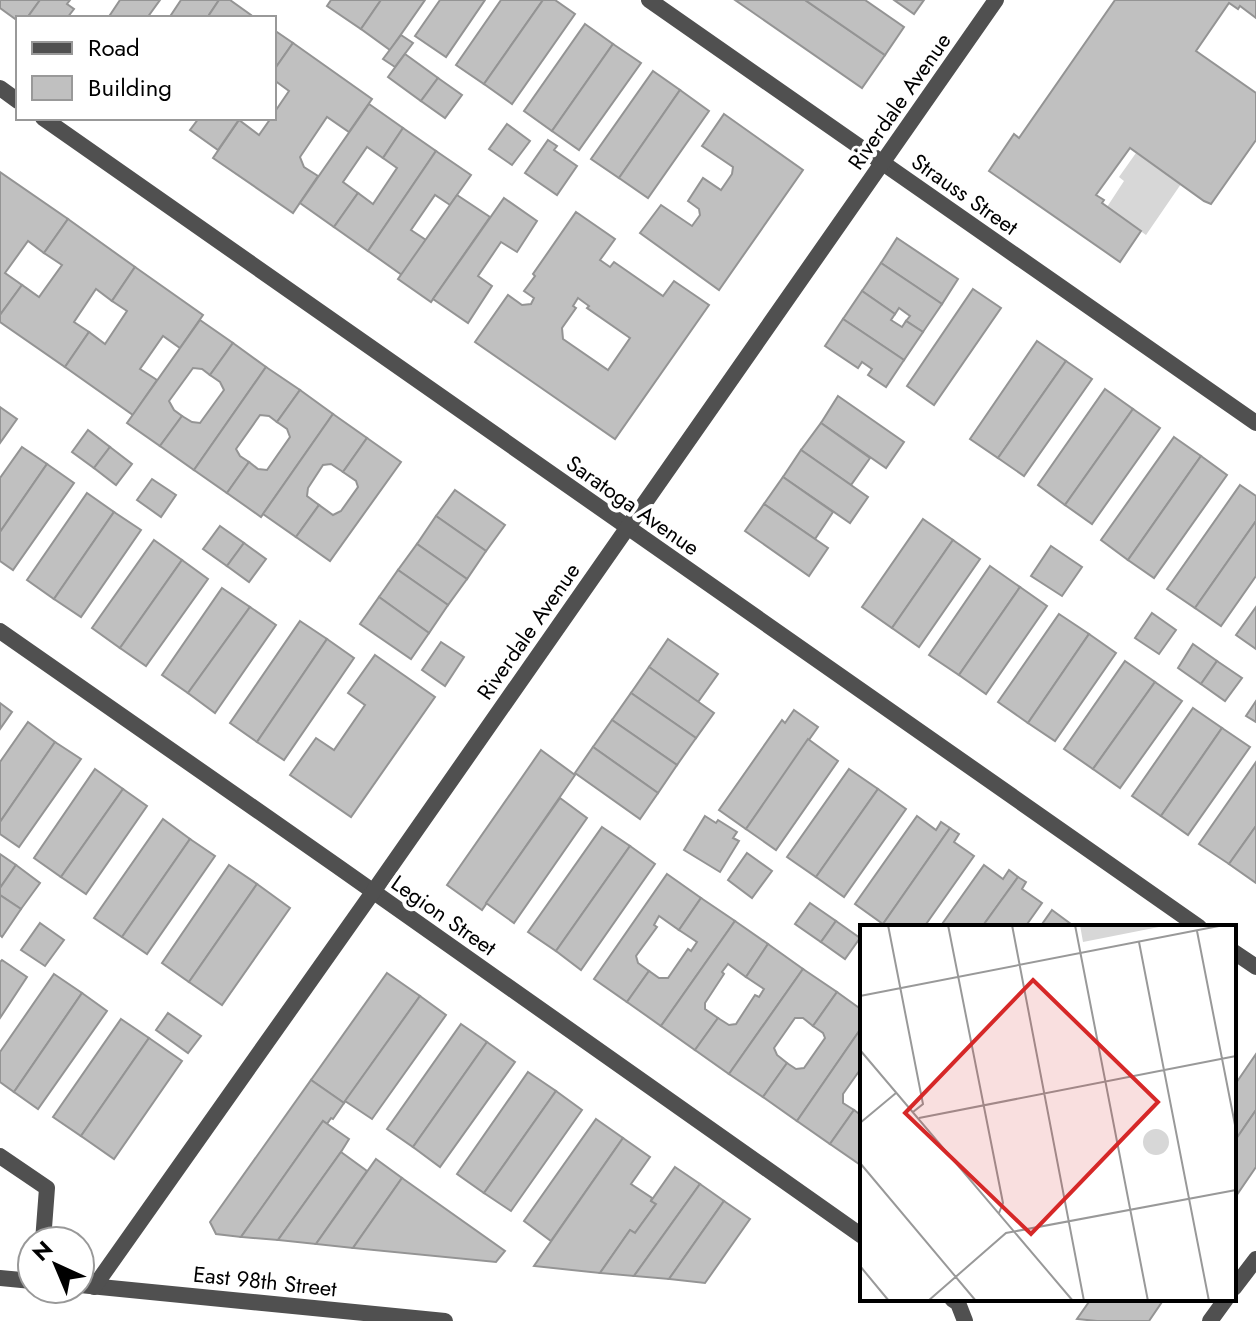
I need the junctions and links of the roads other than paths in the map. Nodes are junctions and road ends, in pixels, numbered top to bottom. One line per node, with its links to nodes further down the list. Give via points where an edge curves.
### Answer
1 (649, 0): 4 (street, Strauss Street)
2 (996, 0): 4 (street, Riverdale Avenue)
3 (46, 120): 6 (street, Saratoga Avenue)
4 (883, 163): 5 (street, Strauss Street); 6 (street, Riverdale Avenue)
5 (1256, 423)
6 (627, 527): 8 (street, Riverdale Avenue); 9 (street, Saratoga Avenue)
7 (0, 631): 8 (street, Legion Street)
8 (373, 892): 14 (street, Legion Street); 16 (street, Riverdale Avenue)
9 (1196, 925)
10 (1236, 953): 11 (street)
11 (1256, 967)
12 (0, 1156): 13 (street, via 47,1188)
13 (44, 1225)
14 (860, 1235)
15 (1256, 1259): 17 (street)
16 (96, 1274)
17 (1236, 1285)
18 (96, 1287): 21 (street, East 98th Street)
19 (955, 1301): 22 (street)
20 (1225, 1301): 23 (street)
21 (445, 1321)
22 (965, 1321)
23 (1210, 1321)

